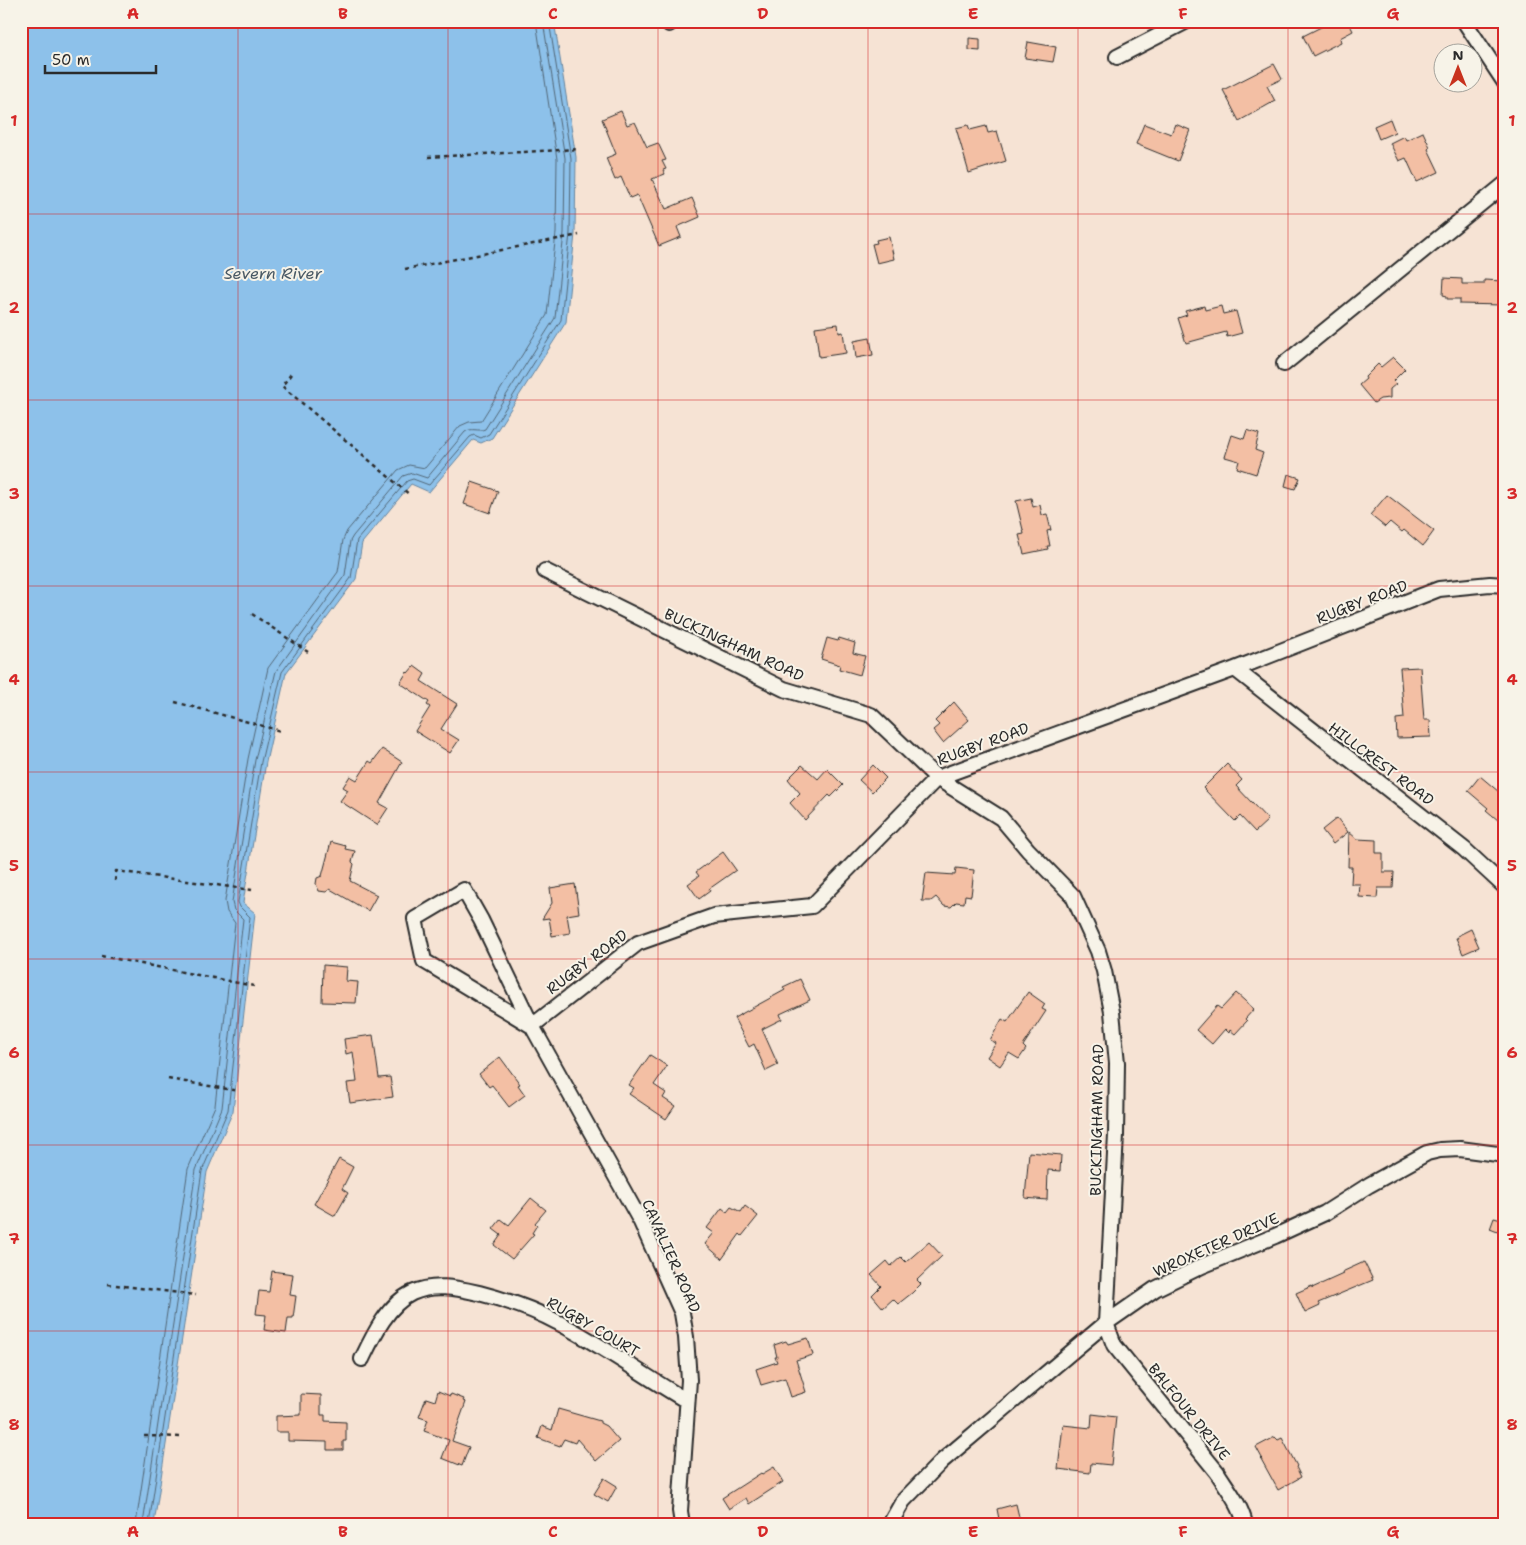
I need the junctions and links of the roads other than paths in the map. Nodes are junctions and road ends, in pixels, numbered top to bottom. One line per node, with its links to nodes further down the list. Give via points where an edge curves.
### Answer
1 (1187, 21): 3 (street)
2 (1464, 21): 4 (street)
3 (1117, 57)
4 (1505, 83)
5 (1505, 184): 6 (street)
6 (1284, 364)
7 (545, 571): 10 (street, BUCKINGHAM ROAD, via 784,689 871,715)
8 (1505, 585): 9 (street, RUGBY ROAD, via 1439,589)
9 (1235, 670): 10 (street, RUGBY ROAD); 11 (street, HILLCREST ROAD, via 1464,849)
10 (937, 778): 12 (street, RUGBY ROAD, via 812,906 714,916 638,943); 14 (street, BUCKINGHAM ROAD, via 1001,818 1073,896 1098,951 1109,992 1117,1063)
11 (1505, 887)
12 (532, 1026): 12 (street, CAVALIER ROAD, via 424,961 415,919 464,890); 16 (street, CAVALIER ROAD, via 641,1222 682,1313 689,1380)
13 (1505, 1155): 14 (street, WROXETER DRIVE, via 1460,1149 1427,1153 1325,1213 1155,1289)
14 (1106, 1323): 18 (street, WROXETER DRIVE, via 942,1461 903,1502); 19 (street, BALFOUR DRIVE, via 1114,1346 1217,1472 1232,1494)
15 (362, 1358): 16 (street, RUGBY COURT, via 391,1309 411,1293 433,1286 457,1288 519,1305 556,1321)
16 (687, 1401): 17 (street, CAVALIER ROAD, via 680,1511)
17 (682, 1524)
18 (890, 1524)
19 (1245, 1524)

